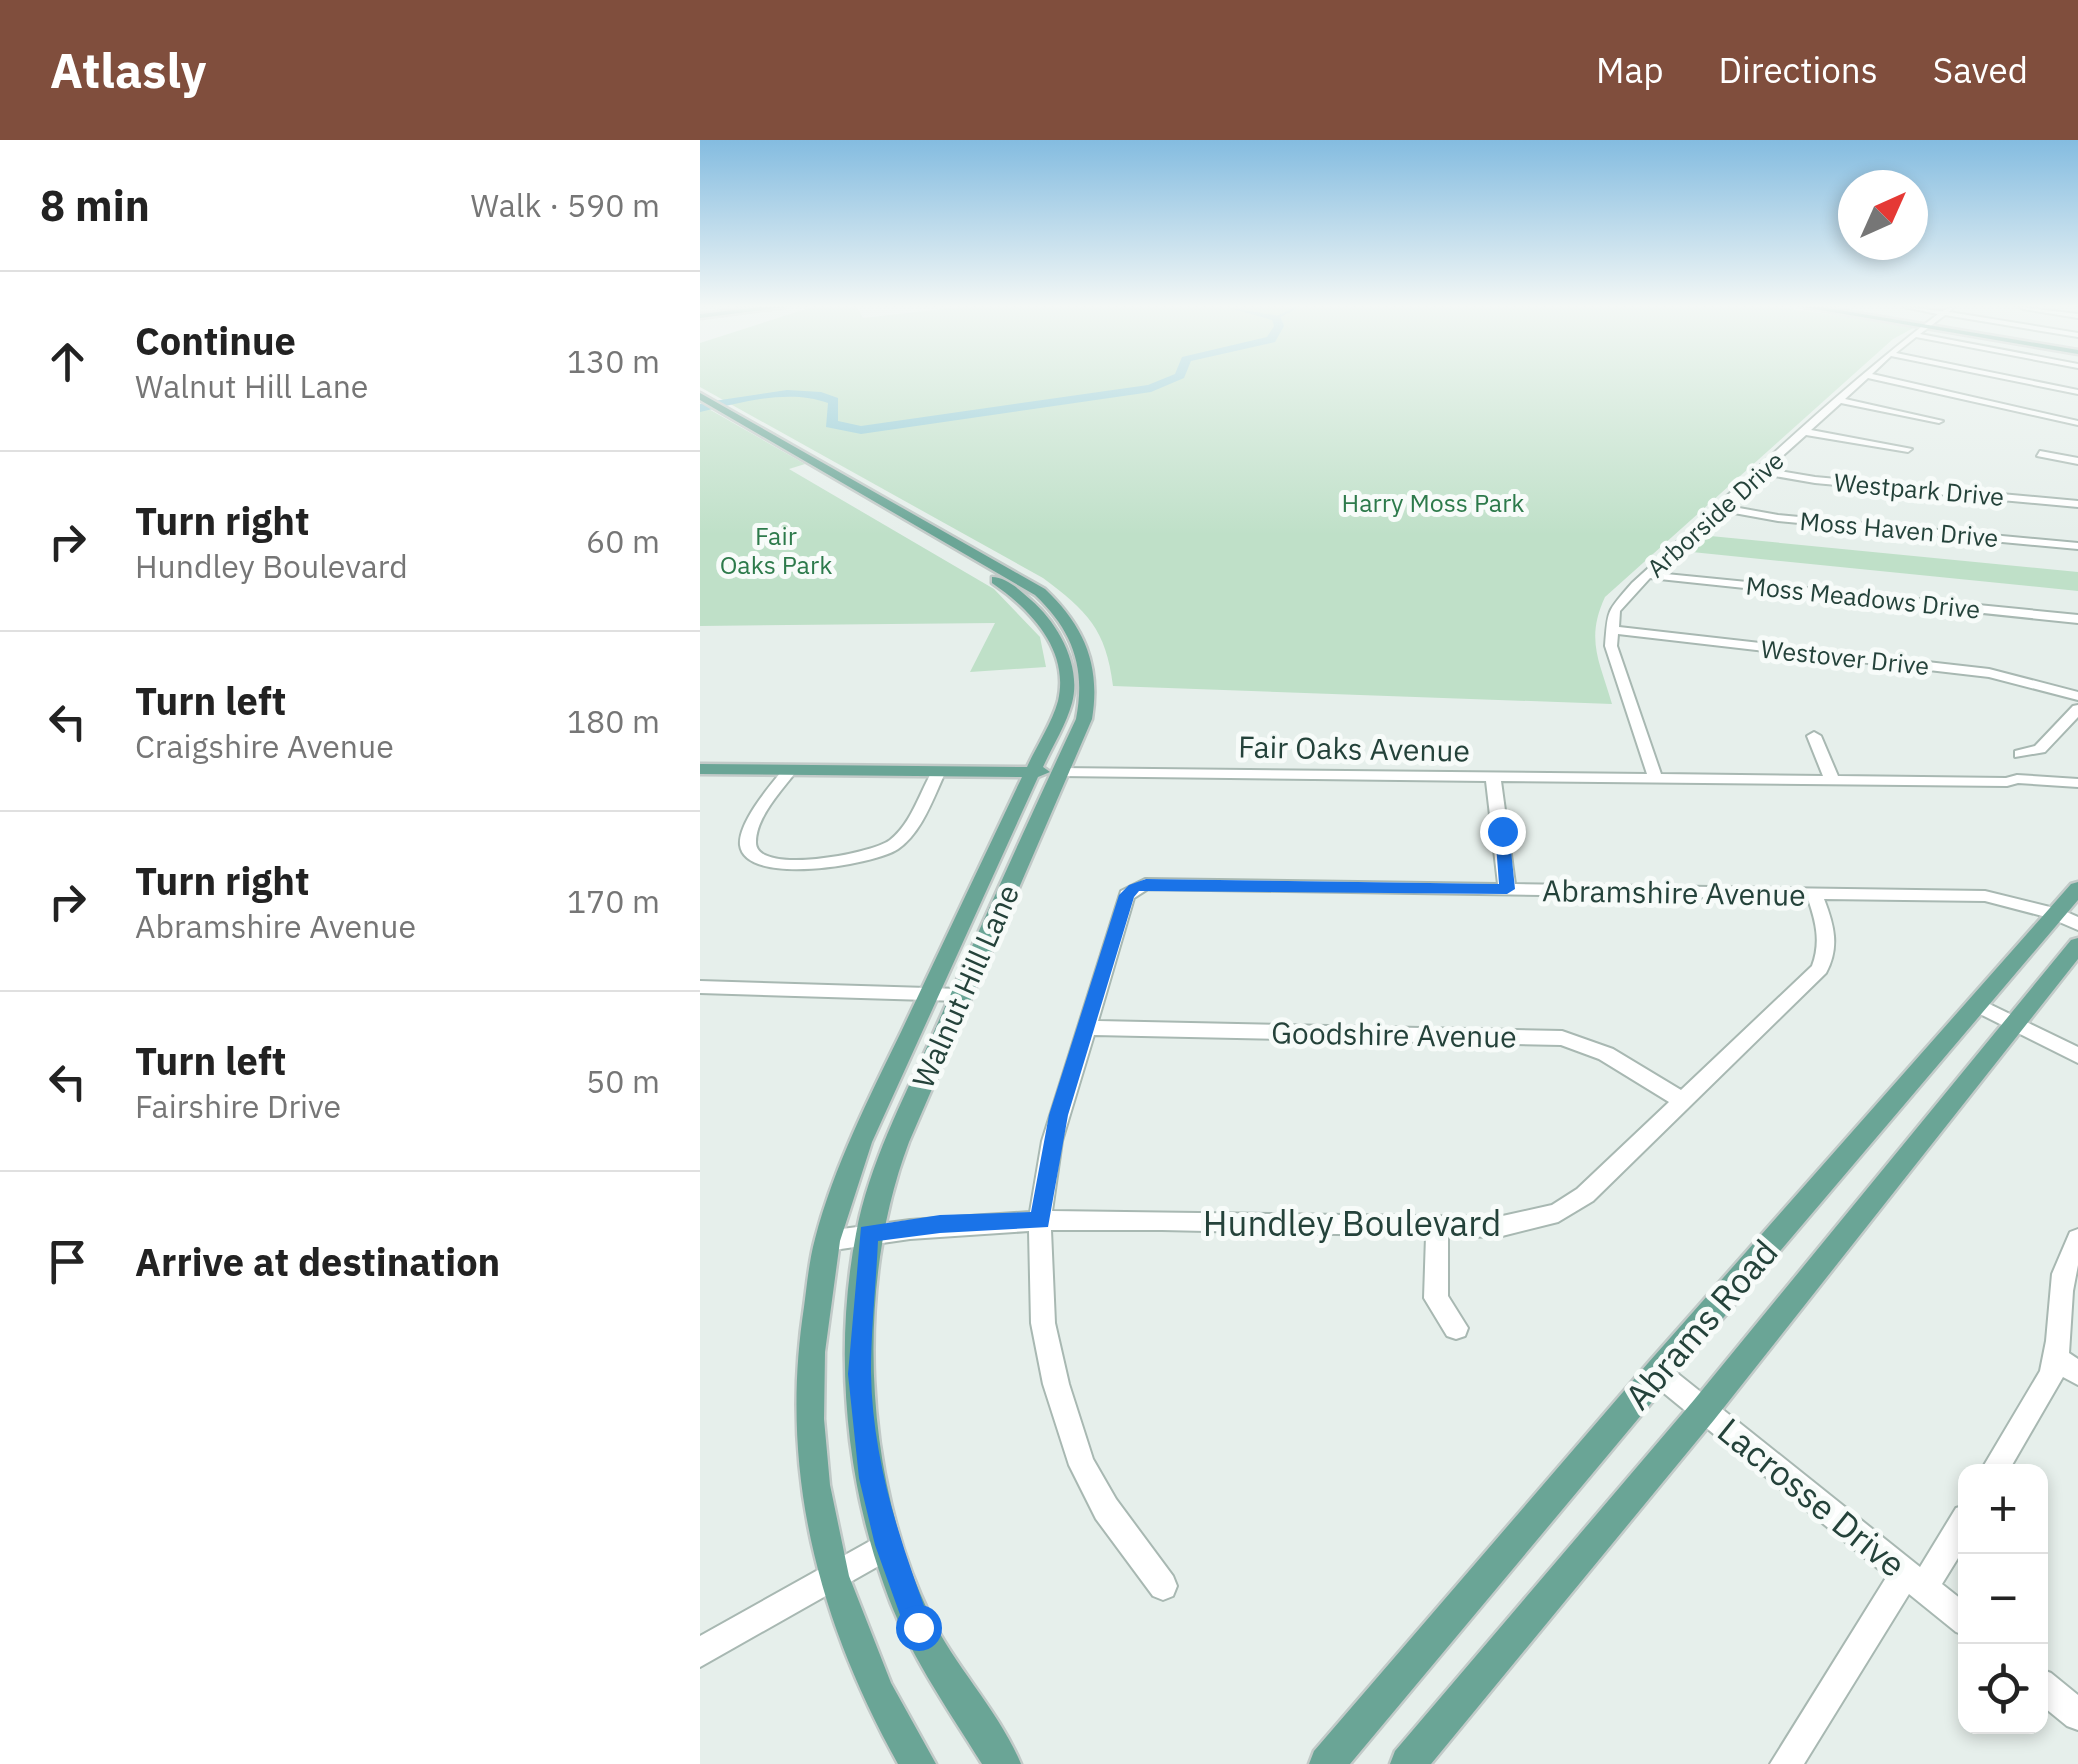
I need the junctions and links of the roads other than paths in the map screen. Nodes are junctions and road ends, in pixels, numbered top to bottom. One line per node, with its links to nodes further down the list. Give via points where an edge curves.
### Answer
1 (1858, 383): 6 (street, Arborside Drive)
2 (1901, 383): 9 (street)
3 (2032, 383): 4 (street)
4 (2078, 392)
5 (700, 396): 19 (main road, Walnut Hill Lane)
6 (1839, 400): 8 (street); 10 (street, Arborside Drive)
7 (700, 408): 19 (main road, Walnut Hill Lane, via 912,532)
8 (1939, 421)
9 (2078, 423)
10 (1805, 432): 11 (street); 14 (street, Arborside Drive)
11 (1908, 450)
12 (2040, 454): 13 (street)
13 (2078, 460)
14 (1761, 471): 15 (street, Westpark Drive); 16 (street, Arborside Drive)
15 (2078, 504)
16 (1721, 508): 17 (street, Moss Haven Drive); 18 (street, Arborside Drive)
17 (2078, 546)
18 (1648, 575): 20 (street, Moss Meadows Drive); 21 (street, Arborside Drive, via 1614,611)
19 (1009, 580): 29 (main road, Walnut Hill Lane, via 1045,620 1063,653 1065,702); 30 (main road, Walnut Hill Lane, via 1040,592 1062,614 1088,663 1090,698)
20 (2078, 619)
21 (1610, 630): 22 (street, Westover Drive, via 1989,673); 32 (street)
22 (2078, 696)
23 (2078, 708): 25 (street, via 2040,749)
24 (1814, 736): 33 (street)
25 (2020, 754)
26 (700, 769): 27 (main road, Fair Oaks Avenue)
27 (791, 769): 28 (main road, Fair Oaks Avenue); 28 (street, via 748,840 758,859 874,856 902,837)
28 (939, 772): 29 (main road, Fair Oaks Avenue)
29 (1033, 772): 30 (main road, Fair Oaks Avenue); 43 (main road, Walnut Hill Lane)
30 (1060, 772): 31 (street, Fair Oaks Avenue); 44 (main road, Walnut Hill Lane)
31 (1493, 777): 32 (street, Fair Oaks Avenue); 38 (street)
32 (1656, 777): 33 (street, Fair Oaks Avenue)
33 (1832, 780): 34 (street, Fair Oaks Avenue)
34 (2007, 782): 35 (street, Fair Oaks Avenue); 36 (street, Fair Oaks Avenue)
35 (2078, 783)
36 (2078, 792)
37 (2078, 888): 40 (main road, Abrams Road)
38 (1507, 889): 39 (street, Abramshire Avenue); 47 (street, Abramshire Avenue, via 1146,884 1127,895)
39 (1814, 894): 40 (street, Abramshire Avenue, via 1985,896); 49 (street, Hundley Boulevard, via 1829,946 1820,970)
40 (2067, 919): 45 (main road, Abrams Road)
41 (2078, 945): 46 (main road, Abrams Road)
42 (700, 988): 43 (street)
43 (926, 993): 44 (street); 54 (main road, Walnut Hill Lane, via 860,1142)
44 (960, 995): 52 (main road, Walnut Hill Lane, via 898,1141)
45 (1979, 1005): 46 (street); 57 (main road, Abrams Road)
46 (2015, 1024): 48 (street); 58 (main road, Abrams Road)
47 (1088, 1028): 49 (street, Goodshire Avenue, via 1562,1038 1606,1054); 50 (street, via 1055,1128)
48 (2078, 1056)
49 (1684, 1102): 51 (street, Hundley Boulevard, via 1586,1195 1558,1213 1498,1227)
50 (1040, 1221): 51 (street, Hundley Boulevard); 52 (street, Hundley Boulevard); 64 (street, via 1042,1323 1082,1465)
51 (1437, 1228): 55 (street, via 1436,1298)
52 (868, 1233): 54 (street, Hundley Boulevard); 61 (main road, Walnut Hill Lane, via 860,1374 871,1478)
53 (2078, 1239): 56 (street, via 2060,1282)
54 (827, 1240): 62 (main road, Walnut Hill Lane, via 809,1418)
55 (1456, 1328)
56 (2068, 1366): 59 (street)
57 (1658, 1373): 58 (street, Lacrosse Drive); 71 (main road, Abrams Road)
58 (1704, 1410): 63 (street, Lacrosse Drive); 72 (main road, Abrams Road)
59 (1999, 1464)
60 (1958, 1528): 63 (street)
61 (888, 1545): 62 (street); 70 (main road, Walnut Hill Lane, via 918,1627)
62 (833, 1576): 66 (street); 69 (main road, Walnut Hill Lane, via 878,1694)
63 (1915, 1580): 65 (street, Lacrosse Drive); 73 (street)
64 (1163, 1586)
65 (1958, 1615)
66 (700, 1652)
67 (2048, 1691): 68 (street)
68 (2078, 1715)
69 (918, 1764)
70 (1003, 1764)
71 (1328, 1764)
72 (1408, 1764)
73 (1786, 1764)

